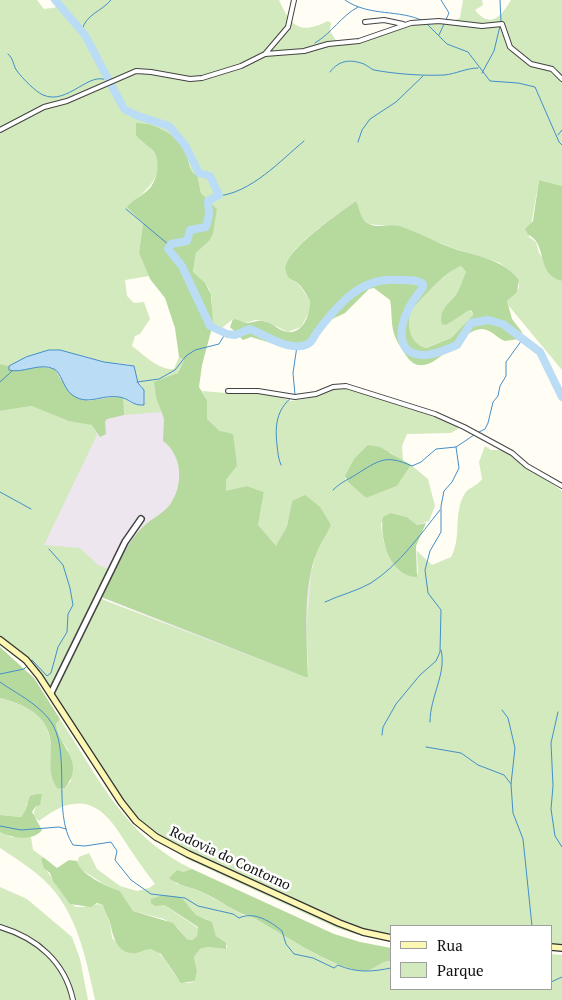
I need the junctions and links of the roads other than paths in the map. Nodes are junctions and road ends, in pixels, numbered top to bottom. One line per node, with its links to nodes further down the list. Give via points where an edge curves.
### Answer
1 (294, 0): 4 (street, via 288,27)
2 (365, 22): 3 (street, via 384,20)
3 (403, 24): 4 (street, via 359,41); 5 (street, via 439,21 482,26 502,24 510,47 531,64 552,69)
4 (265, 54): 6 (street, via 206,77 190,79 142,71 128,73 105,86 44,107)
5 (562, 79)
6 (0, 130)
7 (228, 391): 8 (street, via 258,391 295,397 316,394 333,386 346,386 435,414 464,427)
8 (562, 486)
9 (141, 519): 11 (street, via 125,542)
10 (0, 640): 11 (main road, Rodovia do Contorno, via 26,660)
11 (50, 693): 13 (main road, Rodovia do Contorno, via 120,802 156,837 339,923)
12 (0, 926): 14 (street, via 34,941 59,965 68,980)
13 (390, 938)
14 (73, 1000)

